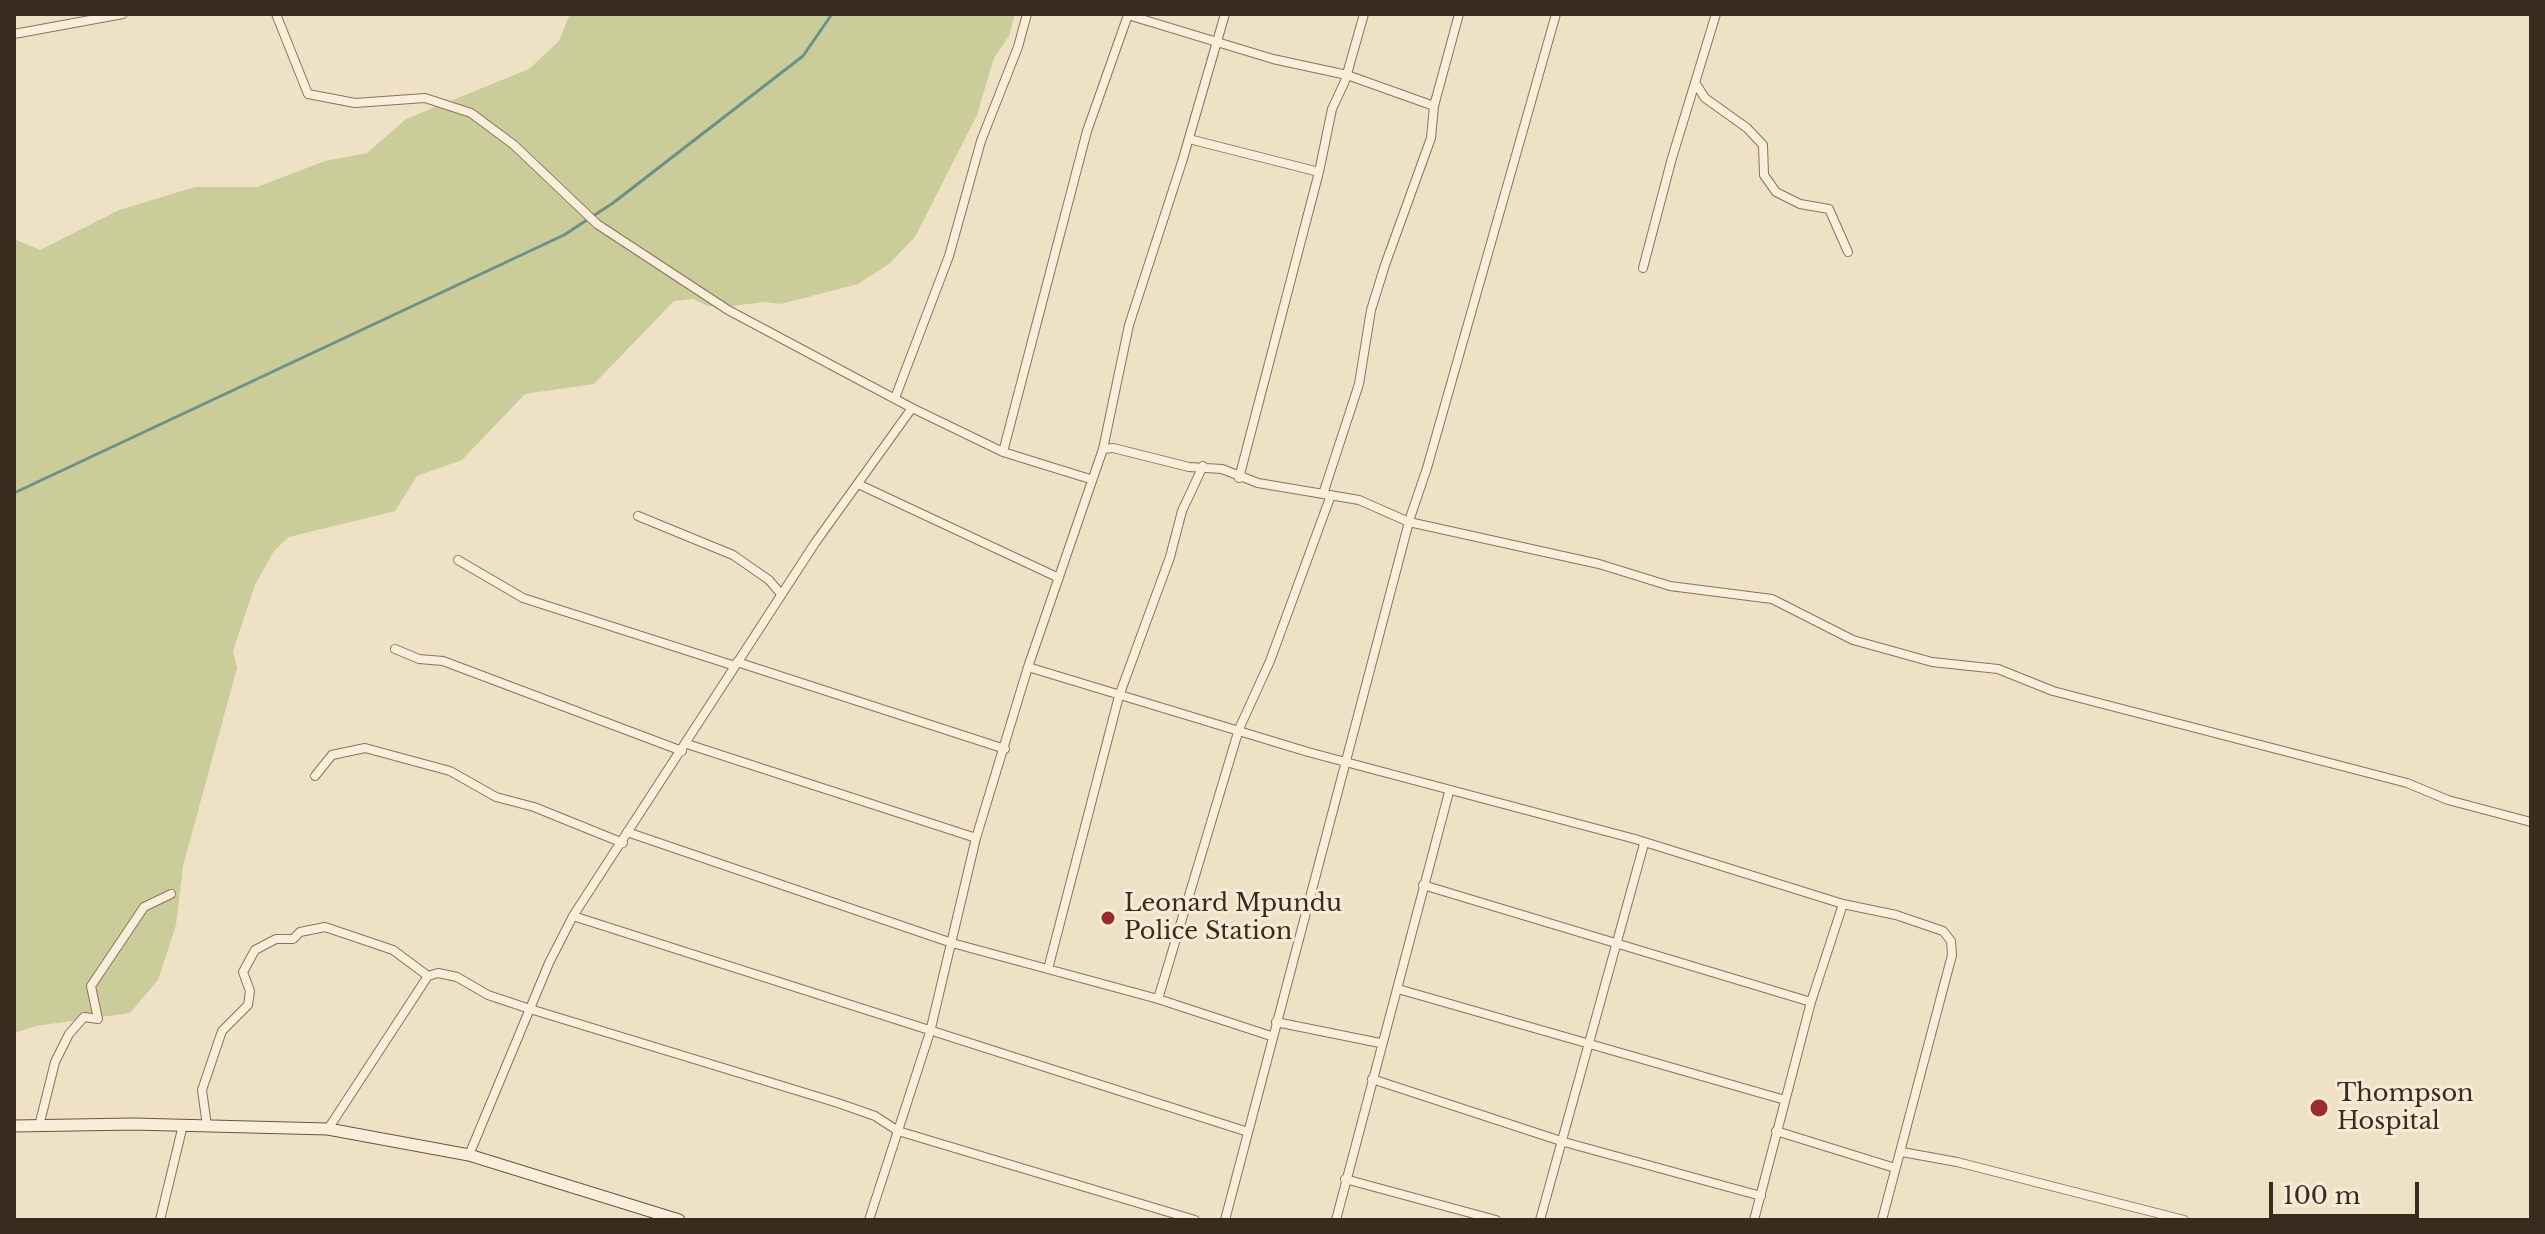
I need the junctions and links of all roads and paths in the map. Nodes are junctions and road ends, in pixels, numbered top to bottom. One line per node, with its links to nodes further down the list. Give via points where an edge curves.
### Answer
1 (123, 14): 10 (street)
2 (276, 14): 19 (street, via 308,94 341,103 425,98 471,113 514,145 597,224 728,310)
3 (1027, 14): 19 (street, via 981,141 949,256)
4 (1128, 14): 11 (street); 22 (street, via 1087,131)
5 (1225, 14): 11 (street)
6 (1364, 14): 12 (street)
7 (1459, 14): 14 (street)
8 (1556, 14): 29 (street)
9 (1716, 14): 13 (street)
10 (14, 34)
11 (1216, 42): 12 (street); 15 (street)
12 (1347, 75): 14 (street); 16 (street, via 1332,109)
13 (1696, 84): 17 (street, via 1705,98 1763,145 1764,175 1776,192 1800,204 1829,209); 18 (street)
14 (1434, 106): 27 (street, via 1431,138 1371,310 1359,384)
15 (1189, 139): 16 (street); 21 (street, via 1129,325)
16 (1319, 172): 24 (street)
17 (1848, 252)
18 (1643, 268)
19 (895, 398): 20 (street)
20 (912, 408): 22 (street); 26 (street)
21 (1103, 449): 23 (street); 25 (street)
22 (1003, 452): 25 (street)
23 (1203, 466): 24 (street); 36 (street, via 1182,511)
24 (1239, 478): 27 (street)
25 (1090, 479): 31 (street)
26 (858, 484): 31 (street); 32 (street)
27 (1327, 494): 29 (street, via 1359,500); 37 (street, via 1270,661)
28 (638, 516): 32 (street, via 733,555)
29 (1409, 522): 40 (street); 43 (street, via 1599,564 1670,586 1772,599 1853,640 1932,662 1998,669 2053,691 2407,783)
30 (458, 560): 34 (street, via 523,598)
31 (1059, 578): 35 (street)
32 (781, 594): 34 (street)
33 (395, 649): 38 (street, via 443,661)
34 (736, 664): 38 (street); 39 (street)
35 (1028, 667): 36 (street); 39 (street)
36 (1119, 696): 37 (street); 54 (street)
37 (1239, 729): 40 (street); 57 (street)
38 (684, 748): 44 (street); 45 (street)
39 (1005, 749): 45 (street)
40 (1348, 760): 42 (street); 60 (street)
41 (315, 776): 46 (street, via 332,755 365,748 450,771 496,797)
42 (1449, 792): 47 (street); 48 (street)
43 (2531, 822)
44 (627, 832): 46 (street); 52 (street)
45 (976, 838): 52 (street)
46 (623, 843): 51 (street)
47 (1644, 844): 50 (street); 53 (street)
48 (1423, 885): 53 (street); 56 (street)
49 (171, 894): 69 (street, via 144,907 91,986 98,1019 84,1017 69,1034 55,1062)
50 (1843, 904): 58 (street); 76 (street, via 1943,931 1951,941 1952,955)
51 (573, 916): 59 (street); 61 (street)
52 (952, 943): 54 (street); 61 (street)
53 (1614, 945): 58 (street); 63 (street)
54 (1048, 969): 57 (street)
55 (428, 976): 59 (street, via 457,977 488,995); 70 (street, via 393,950 325,927 255,950 243,972 250,991 248,1005 222,1031 202,1090); 71 (street)
56 (1398, 989): 63 (street); 64 (street)
57 (1158, 999): 62 (street)
58 (1811, 1002): 66 (street)
59 (530, 1009): 72 (street, via 838,1103); 77 (street)
60 (1276, 1022): 62 (street); 64 (street)
61 (930, 1032): 72 (street); 74 (street)
62 (1271, 1036): 74 (street)
63 (1589, 1041): 66 (street); 75 (street)
64 (1380, 1043): 65 (street)
65 (1372, 1079): 75 (street); 79 (street)
66 (1785, 1100): 73 (street)
67 (183, 1125): 69 (street); 70 (street); 81 (street)
68 (14, 1126): 69 (street)
69 (39, 1126)
70 (207, 1126): 71 (street)
71 (328, 1129): 77 (street)
72 (898, 1131): 83 (street); 84 (street)
73 (1776, 1131): 78 (street); 80 (street)
74 (1248, 1132): 85 (street)
75 (1564, 1142): 80 (street); 88 (street)
76 (1902, 1152): 78 (street); 91 (street)
77 (469, 1155): 82 (street)
78 (1895, 1168): 90 (street)
79 (1345, 1179): 86 (street); 87 (street)
80 (1761, 1196): 89 (street)
81 (160, 1220)
82 (679, 1220)
83 (869, 1220)
84 (1195, 1220)
85 (1225, 1220)
86 (1336, 1220)
87 (1496, 1220)
88 (1540, 1220)
89 (1754, 1220)
90 (1882, 1220)
91 (2184, 1220)

